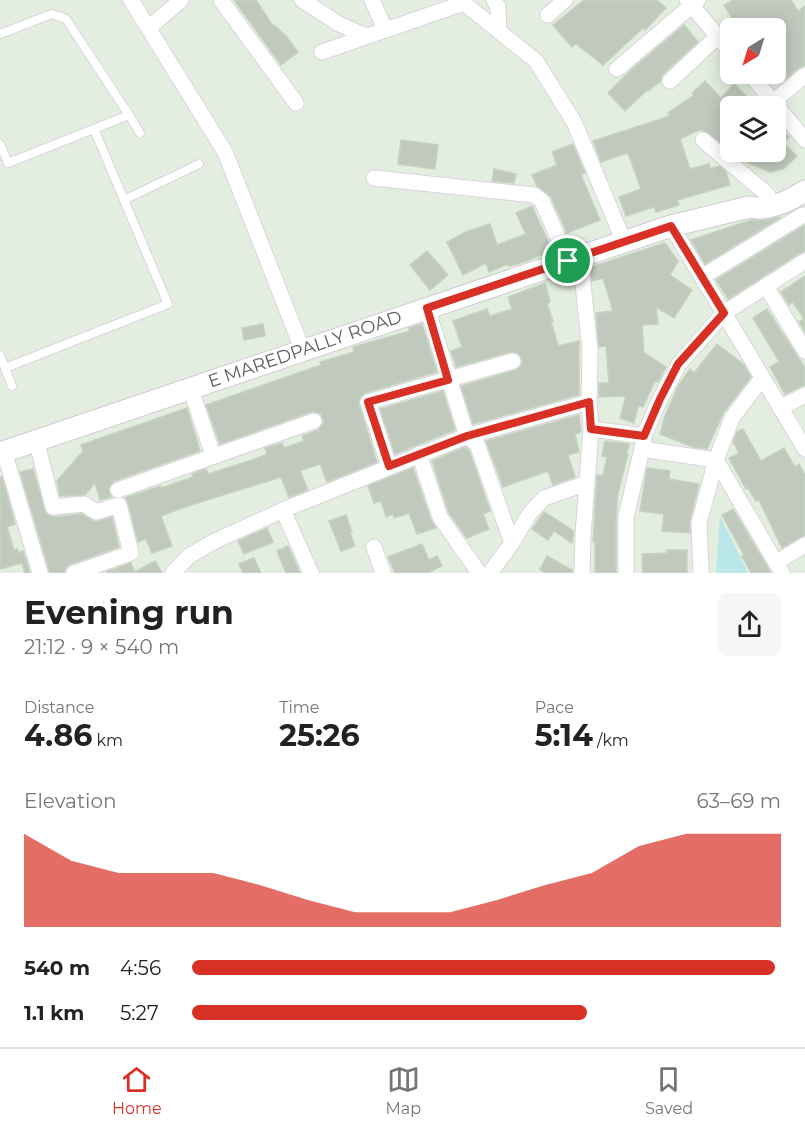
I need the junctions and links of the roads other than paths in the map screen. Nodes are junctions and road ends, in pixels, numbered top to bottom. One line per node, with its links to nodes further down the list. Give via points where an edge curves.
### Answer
1 (131, 0): 11 (street)
2 (181, 0): 11 (street)
3 (221, 0): 25 (street)
4 (302, 0): 15 (street)
5 (372, 0): 12 (street)
6 (494, 0): 13 (street)
7 (565, 0): 10 (street)
8 (462, 1): 12 (street); 13 (street)
9 (692, 1): 16 (street); 19 (street)
10 (548, 15)
11 (150, 27): 48 (street, via 225,152)
12 (385, 29): 15 (street)
13 (499, 31): 41 (street, via 536,61 574,122)
14 (0, 34): 27 (lane, via 52,14 66,19)
15 (366, 36): 18 (street)
16 (718, 36): 17 (street); 21 (street)
17 (720, 38)
18 (322, 52)
19 (617, 69)
20 (805, 75): 24 (street)
21 (670, 81)
22 (761, 84): 23 (street)
23 (775, 96)
24 (786, 99)
25 (296, 103)
26 (786, 108): 31 (street)
27 (129, 116): 28 (lane); 29 (lane)
28 (94, 129): 32 (lane, via 8,163); 37 (lane)
29 (140, 133)
30 (703, 140): 36 (street)
31 (805, 140)
32 (0, 144)
33 (199, 164): 37 (lane)
34 (805, 174): 36 (main road, E MAREDPALLY ROAD)
35 (374, 178): 42 (street, via 534,195 542,201)
36 (768, 195): 39 (main road, E MAREDPALLY ROAD)
37 (124, 200): 52 (lane, via 168,304)
38 (801, 206): 39 (main road, E MAREDPALLY ROAD); 44 (street)
39 (749, 207): 40 (main road, E MAREDPALLY ROAD)
40 (671, 226): 41 (main road, E MAREDPALLY ROAD); 44 (street)
41 (624, 242): 42 (main road, E MAREDPALLY ROAD)
42 (574, 259): 46 (main road, E MAREDPALLY ROAD); 58 (street, via 590,350)
43 (805, 261): 45 (street)
44 (702, 277): 47 (street)
45 (766, 286): 47 (street); 49 (street)
46 (427, 308): 48 (main road, E MAREDPALLY ROAD); 54 (street)
47 (724, 313): 53 (street); 64 (street, via 678,364)
48 (303, 351): 56 (main road, E MAREDPALLY ROAD)
49 (805, 351)
50 (0, 355): 52 (lane)
51 (513, 361): 54 (street)
52 (5, 368): 55 (lane)
53 (762, 378): 59 (street); 69 (street, via 732,418)
54 (448, 380): 62 (street); 70 (street, via 368,402)
55 (12, 386)
56 (190, 387): 63 (main road, E MAREDPALLY ROAD); 68 (street)
57 (805, 394): 59 (street)
58 (589, 402): 61 (street); 62 (street)
59 (780, 408): 65 (street)
60 (315, 421): 68 (street)
61 (591, 429): 64 (street); 71 (street)
62 (467, 436): 67 (street); 74 (street, via 477,444)
63 (36, 439): 66 (main road, E MAREDPALLY ROAD); 79 (street, via 52,507 84,504 96,512 119,505 131,553)
64 (643, 443): 69 (street); 86 (street, via 626,517)
65 (805, 449)
66 (2, 452): 78 (street)
67 (419, 454): 70 (street); 83 (street, via 440,517)
68 (213, 455): 72 (street)
69 (716, 460): 77 (street); 87 (street, via 699,523)
70 (389, 466): 73 (street)
71 (587, 483): 74 (street, via 544,498); 85 (street)
72 (118, 490)
73 (283, 510): 80 (street, via 189,556); 81 (street)
74 (512, 543): 84 (street)
75 (805, 545): 77 (street)
76 (374, 547): 82 (street)
77 (779, 567)
78 (39, 573)
79 (74, 573)
80 (174, 573)
81 (311, 573)
82 (383, 573)
83 (479, 573)
84 (490, 573)
85 (582, 573)
86 (626, 573)
87 (701, 573)

